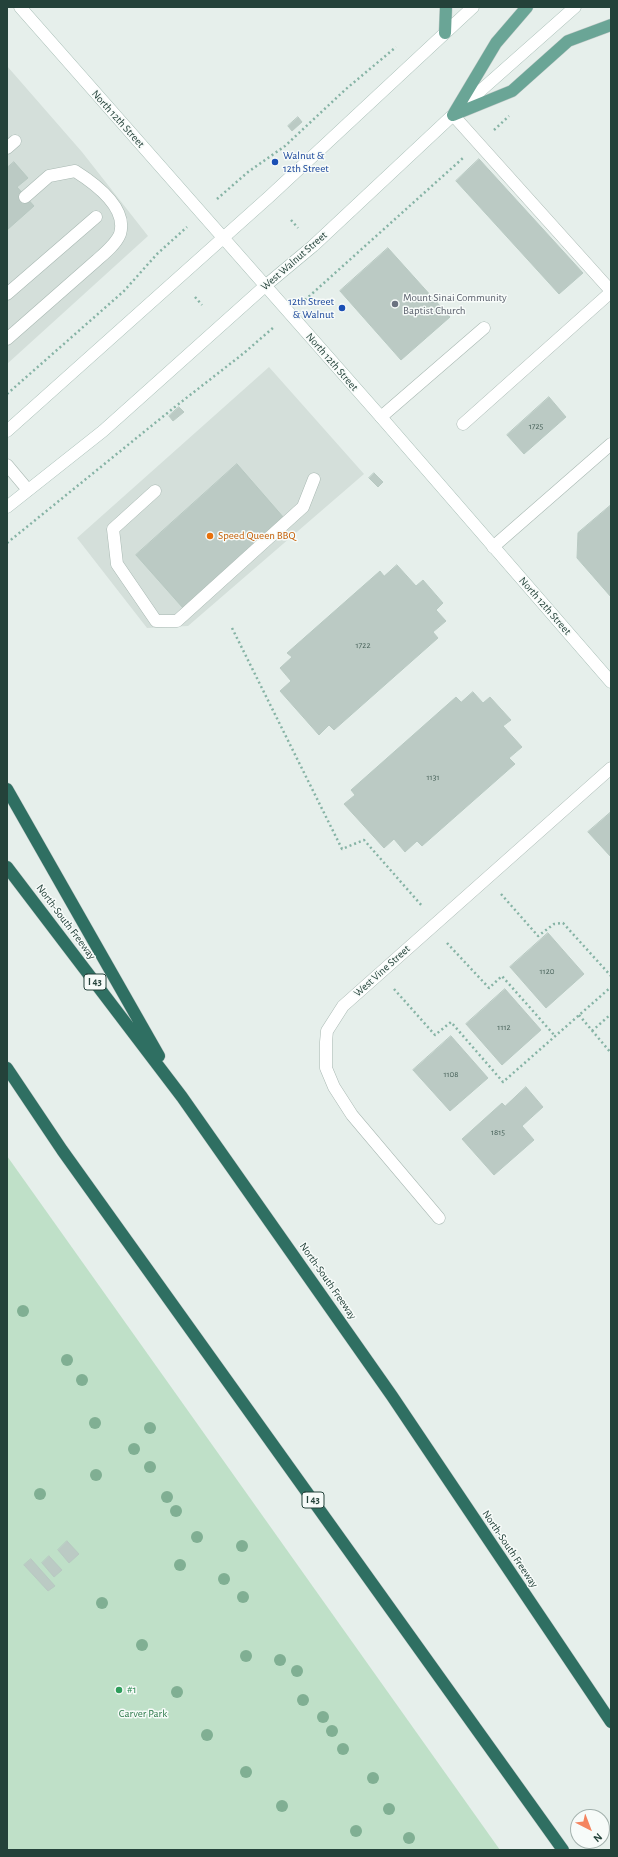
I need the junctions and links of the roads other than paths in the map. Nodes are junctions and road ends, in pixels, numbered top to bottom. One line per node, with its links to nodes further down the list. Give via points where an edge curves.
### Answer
1 (20, 7): 11 (street, North 12th Street)
2 (446, 7): 7 (main road)
3 (473, 7): 7 (street)
4 (527, 7): 8 (main road, via 496,43)
5 (574, 7): 8 (street, West Walnut Street)
6 (611, 24): 8 (main road, via 568,42 512,91)
7 (445, 33): 11 (street, via 270,196)
8 (453, 115): 12 (street, West Walnut Street, via 313,246); 13 (street)
9 (25, 197): 16 (street, via 49,176 75,171 93,182 118,212 120,234 111,247)
10 (96, 217): 14 (street)
11 (222, 237): 12 (street, North 12th Street); 19 (street)
12 (265, 286): 17 (street, North 12th Street); 23 (street, West Walnut Street, via 108,426)
13 (611, 292): 18 (street)
14 (7, 294)
15 (484, 328): 17 (street)
16 (7, 339)
17 (381, 417): 26 (street, North 12th Street)
18 (463, 424)
19 (7, 431)
20 (611, 444): 26 (street)
21 (7, 465): 23 (street)
22 (314, 479): 24 (street, via 303,507 177,621 156,621 117,564 113,530)
23 (28, 490): 25 (street, West Walnut Street)
24 (155, 491)
25 (7, 507)
26 (493, 547): 27 (street, North 12th Street)
27 (611, 682)
28 (611, 768): 35 (street, West Vine Street, via 343,1006 327,1031 326,1068 334,1087 352,1115)
29 (7, 789): 33 (highway)
30 (7, 867): 33 (highway, North-South Freeway / I 43)
31 (7, 1068): 34 (highway, I 43)
32 (7, 1080): 34 (highway)
33 (182, 1097): 36 (highway, North-South Freeway / I 43, via 392,1396)
34 (62, 1150): 37 (highway, I 43)
35 (439, 1218)
36 (611, 1722)
37 (563, 1850)

